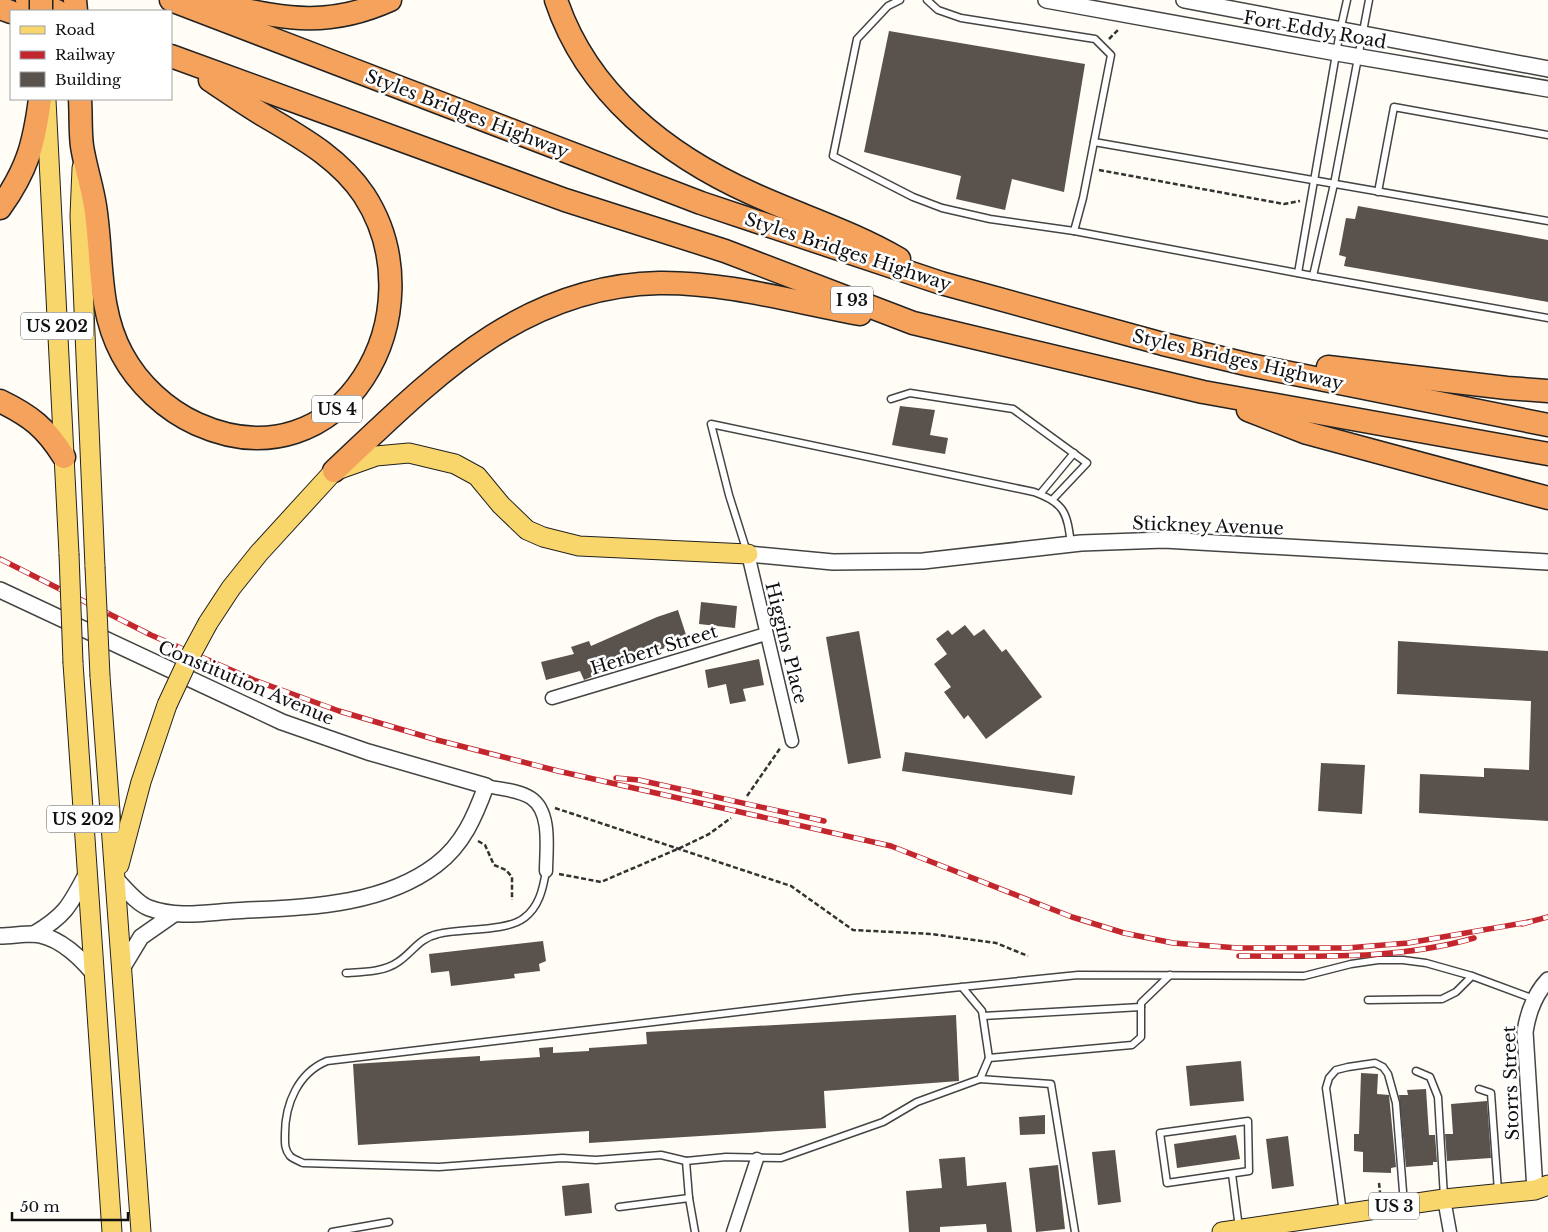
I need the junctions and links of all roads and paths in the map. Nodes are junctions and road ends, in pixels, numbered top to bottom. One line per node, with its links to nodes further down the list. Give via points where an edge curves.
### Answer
1 (27, 0): 12 (highway)
2 (171, 0): 38 (highway, Styles Bridges Highway / I 93, via 701,203)
3 (194, 0): 4 (highway, via 293,18 329,19 364,12)
4 (390, 0)
5 (556, 0): 38 (highway, via 570,33 600,83 665,146 752,194 873,244)
6 (900, 0): 35 (lane, via 888,6 857,39 833,156 896,189 942,208 990,219)
7 (927, 0): 26 (lane, via 938,10 961,18 1096,39 1111,55)
8 (1046, 0): 17 (street, Fort Eddy Road)
9 (1184, 0): 14 (street, Fort Eddy Road)
10 (1347, 0): 14 (lane)
11 (1369, 0): 15 (lane)
12 (54, 10)
13 (1120, 28): 16 (path)
14 (1340, 31): 15 (street, Fort Eddy Road); 17 (lane)
15 (1363, 34): 18 (lane); 20 (street, Fort Eddy Road)
16 (1109, 39)
17 (1337, 54): 18 (street, Fort Eddy Road); 29 (lane)
18 (1357, 57): 21 (street, Fort Eddy Road); 30 (lane)
19 (175, 58): 27 (highway, US 4, via 325,153 352,180 376,218 387,249 391,280 386,330 365,378 343,404 329,416 297,431 263,438 247,437 226,434 194,422 150,391 121,353 106,315 96,206); 40 (highway, Styles Bridges Highway / I 93, via 565,200 725,251)
20 (1548, 69)
21 (1548, 89)
22 (40, 100): 33 (highway, via 29,158)
23 (46, 100): 49 (main road, US 202)
24 (80, 100): 27 (highway)
25 (1548, 135): 31 (lane, via 1394,107)
26 (1094, 142): 29 (lane); 35 (lane)
27 (82, 146): 70 (main road, US 202, bridge, via 80,216 95,567)
28 (1098, 170): 32 (path, via 1284,204)
29 (1315, 180): 30 (lane); 36 (lane)
30 (1334, 184): 31 (lane); 37 (lane)
31 (1378, 192): 34 (lane)
32 (1308, 200)
33 (0, 208)
34 (1548, 221)
35 (1074, 231): 36 (lane)
36 (1298, 273): 37 (lane)
37 (1313, 276): 39 (lane)
38 (940, 283): 41 (highway, Styles Bridges Highway / I 93)
39 (1548, 318)
40 (913, 323): 43 (highway, Styles Bridges Highway / I 93); 50 (highway, via 713,287 623,286 570,298 536,311 488,337 403,406)
41 (1163, 344): 42 (highway, via 1381,374); 46 (highway, Styles Bridges Highway / I 93, via 1250,365)
42 (1548, 391)
43 (1203, 392): 48 (highway, Styles Bridges Highway / I 93); 52 (highway, via 1307,433)
44 (891, 399): 47 (lane, via 910,393 1013,409)
45 (0, 401): 49 (highway, via 38,422)
46 (1548, 425)
47 (1074, 453): 51 (lane); 53 (lane, via 1087,463)
48 (1548, 454)
49 (64, 457): 69 (main road, US 202, bridge)
50 (334, 471): 55 (main road, via 376,456 409,452 455,464 477,476 527,530 543,538 579,546); 70 (main road, bridge, via 230,588 188,660 167,705 141,782)
51 (1040, 494): 53 (lane); 55 (lane, via 711,424)
52 (1548, 498)
53 (1053, 499): 54 (lane, via 1068,518)
54 (1071, 544): 55 (street, Stickney Avenue, via 923,561 832,562); 56 (street, Stickney Avenue, via 1164,540)
55 (748, 554): 58 (street, Higgins Place)
56 (1548, 562)
57 (0, 590): 62 (street, Constitution Avenue, via 282,722 368,752)
58 (766, 634): 59 (street, Herbert Street); 60 (street, Higgins Place)
59 (552, 698)
60 (789, 727): 61 (street, Higgins Place); 63 (path, via 779,750)
61 (792, 741)
62 (486, 786): 64 (street, via 531,798); 72 (street, via 474,819 454,849 432,868 401,886 313,906)
63 (747, 796)
64 (539, 806): 67 (path, via 561,809); 68 (street, via 546,837)
65 (731, 818): 67 (path, via 709,834)
66 (478, 841): 71 (path, via 485,845 494,865 512,877)
67 (680, 848): 68 (path, via 601,882); 75 (path, via 791,886 853,930 931,934 996,943)
68 (546, 871): 77 (lane, via 538,901 522,920 501,926 435,934 418,943 398,963 375,971)
69 (87, 873): 73 (street, via 70,906 57,921); 78 (main road, US 202)
70 (115, 878): 72 (street, via 148,907); 76 (main road, US 202)
71 (512, 900)
72 (174, 914): 76 (street, via 141,936)
73 (34, 934): 74 (street); 78 (street, via 70,949)
74 (0, 936)
75 (1028, 956)
76 (121, 970): 104 (main road, US 202)
77 (346, 973)
78 (94, 974): 103 (main road, US 202)
79 (1170, 975): 80 (lane, via 1304,976 1351,964 1402,960); 82 (lane, via 1078,975); 85 (lane, via 1141,1003)
80 (1472, 976): 83 (lane); 84 (lane, via 1456,992 1442,999)
81 (1548, 980): 83 (street, Storrs Street)
82 (962, 987): 86 (lane); 92 (lane, via 328,1061 314,1066 303,1078 285,1115 285,1148 291,1158 303,1163 439,1167 661,1155)
83 (1534, 999): 94 (street, Storrs Street, via 1525,1032)
84 (1368, 1000)
85 (1141, 1007): 86 (lane); 87 (lane, via 1141,1037 1132,1046)
86 (983, 1016): 87 (lane)
87 (989, 1058): 89 (lane)
88 (1416, 1071): 97 (lane, via 1430,1077 1438,1097)
89 (980, 1079): 91 (lane, via 917,1102 882,1122 825,1143 781,1158); 108 (lane, via 1051,1084)
90 (1480, 1089): 95 (lane, via 1491,1093)
91 (757, 1159): 92 (lane, via 726,1157); 107 (street)
92 (686, 1161): 96 (lane)
93 (1232, 1174): 93 (lane, via 1249,1171 1248,1121 1160,1133 1167,1183); 102 (lane)
94 (1544, 1190): 95 (main road, US 3)
95 (1498, 1192): 97 (main road, US 3)
96 (689, 1198): 99 (lane); 106 (lane)
97 (1444, 1199): 98 (main road, US 3); 109 (street)
98 (1404, 1205): 100 (main road, US 3); 100 (lane, via 1396,1103 1388,1074 1383,1066 1375,1063 1336,1070 1326,1088)
99 (619, 1206)
100 (1343, 1214): 102 (main road, US 3)
101 (389, 1222): 105 (lane)
102 (1234, 1231)
103 (112, 1232)
104 (141, 1232)
105 (332, 1232)
106 (695, 1232)
107 (733, 1232)
108 (1075, 1232)
109 (1450, 1232)

